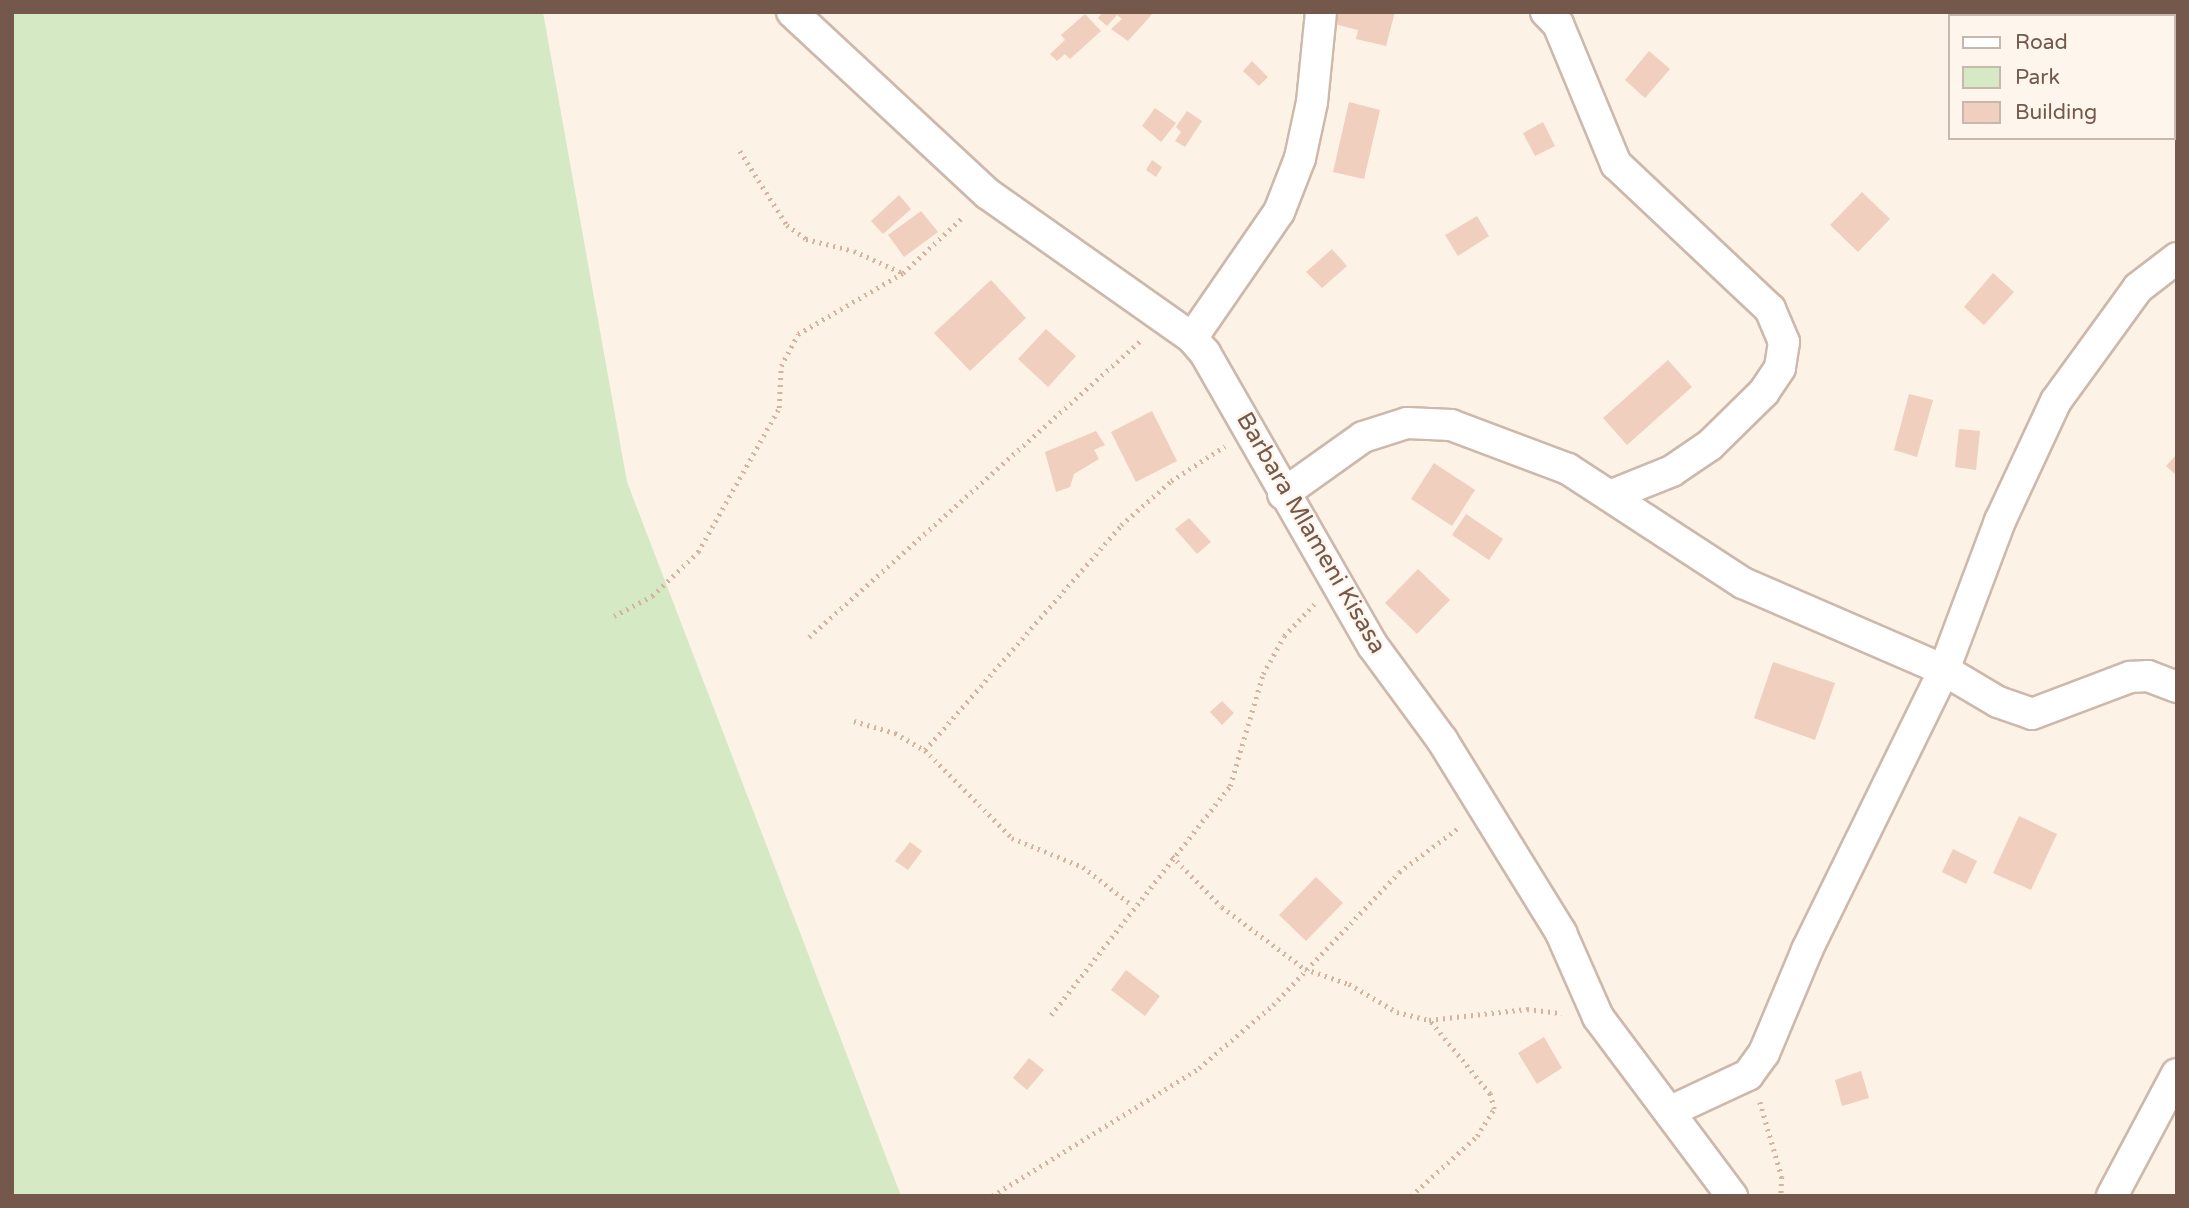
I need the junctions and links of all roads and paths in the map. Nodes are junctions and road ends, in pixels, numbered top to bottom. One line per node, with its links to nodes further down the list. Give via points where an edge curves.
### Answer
1 (792, 12): 5 (street, Barbara Mlameni Kisasa)
2 (1321, 12): 9 (street, via 1312,102 1300,158 1279,212)
3 (1546, 12): 12 (street, via 1558,24 1616,164 1770,309 1784,342 1780,368 1764,392 1710,446 1672,471)
4 (740, 151): 7 (path, via 788,225 806,239 854,251)
5 (988, 194): 7 (path); 8 (street, Barbara Mlameni Kisasa)
6 (2177, 258): 16 (street, via 2138,288 2056,401 2000,521)
7 (903, 273): 14 (path, via 798,334 781,366 779,408 698,552 652,596)
8 (1163, 319): 9 (street, Barbara Mlameni Kisasa); 15 (path)
9 (1192, 338): 10 (street, Barbara Mlameni Kisasa)
10 (1252, 429): 11 (street, Barbara Mlameni Kisasa); 19 (path, via 1171,481 1121,525)
11 (1283, 494): 12 (street, via 1363,437 1407,423 1451,425 1521,448); 13 (street, Barbara Mlameni Kisasa)
12 (1612, 495): 16 (street, via 1743,583)
13 (1335, 582): 20 (street, Barbara Mlameni Kisasa); 21 (path, via 1284,636 1241,734 1230,786)
14 (614, 616)
15 (809, 637)
16 (1944, 670): 17 (street, via 1998,702 2032,714 2130,677 2148,676); 28 (street, via 1764,1053)
17 (2177, 687)
18 (854, 721): 19 (path, via 895,733)
19 (925, 750): 22 (path, via 1012,838 1083,867)
20 (1486, 808): 23 (path, via 1399,872); 25 (street, Barbara Mlameni Kisasa, via 1561,933)
21 (1172, 856): 22 (path); 23 (path, via 1223,907)
22 (1132, 905): 24 (path)
23 (1305, 969): 26 (path, via 1349,984 1397,1012); 30 (path, via 1199,1068)
24 (1051, 1015)
25 (1598, 1017): 26 (path, via 1527,1009); 29 (street, Barbara Mlameni Kisasa)
26 (1429, 1020): 31 (path, via 1490,1094 1494,1109 1477,1136)
27 (2177, 1074): 34 (street)
28 (1748, 1075): 29 (street); 33 (path, via 1772,1131)
29 (1673, 1110): 32 (street, Barbara Mlameni Kisasa)
30 (992, 1196)
31 (1411, 1196)
32 (1732, 1196)
33 (1781, 1196)
34 (2112, 1196)

